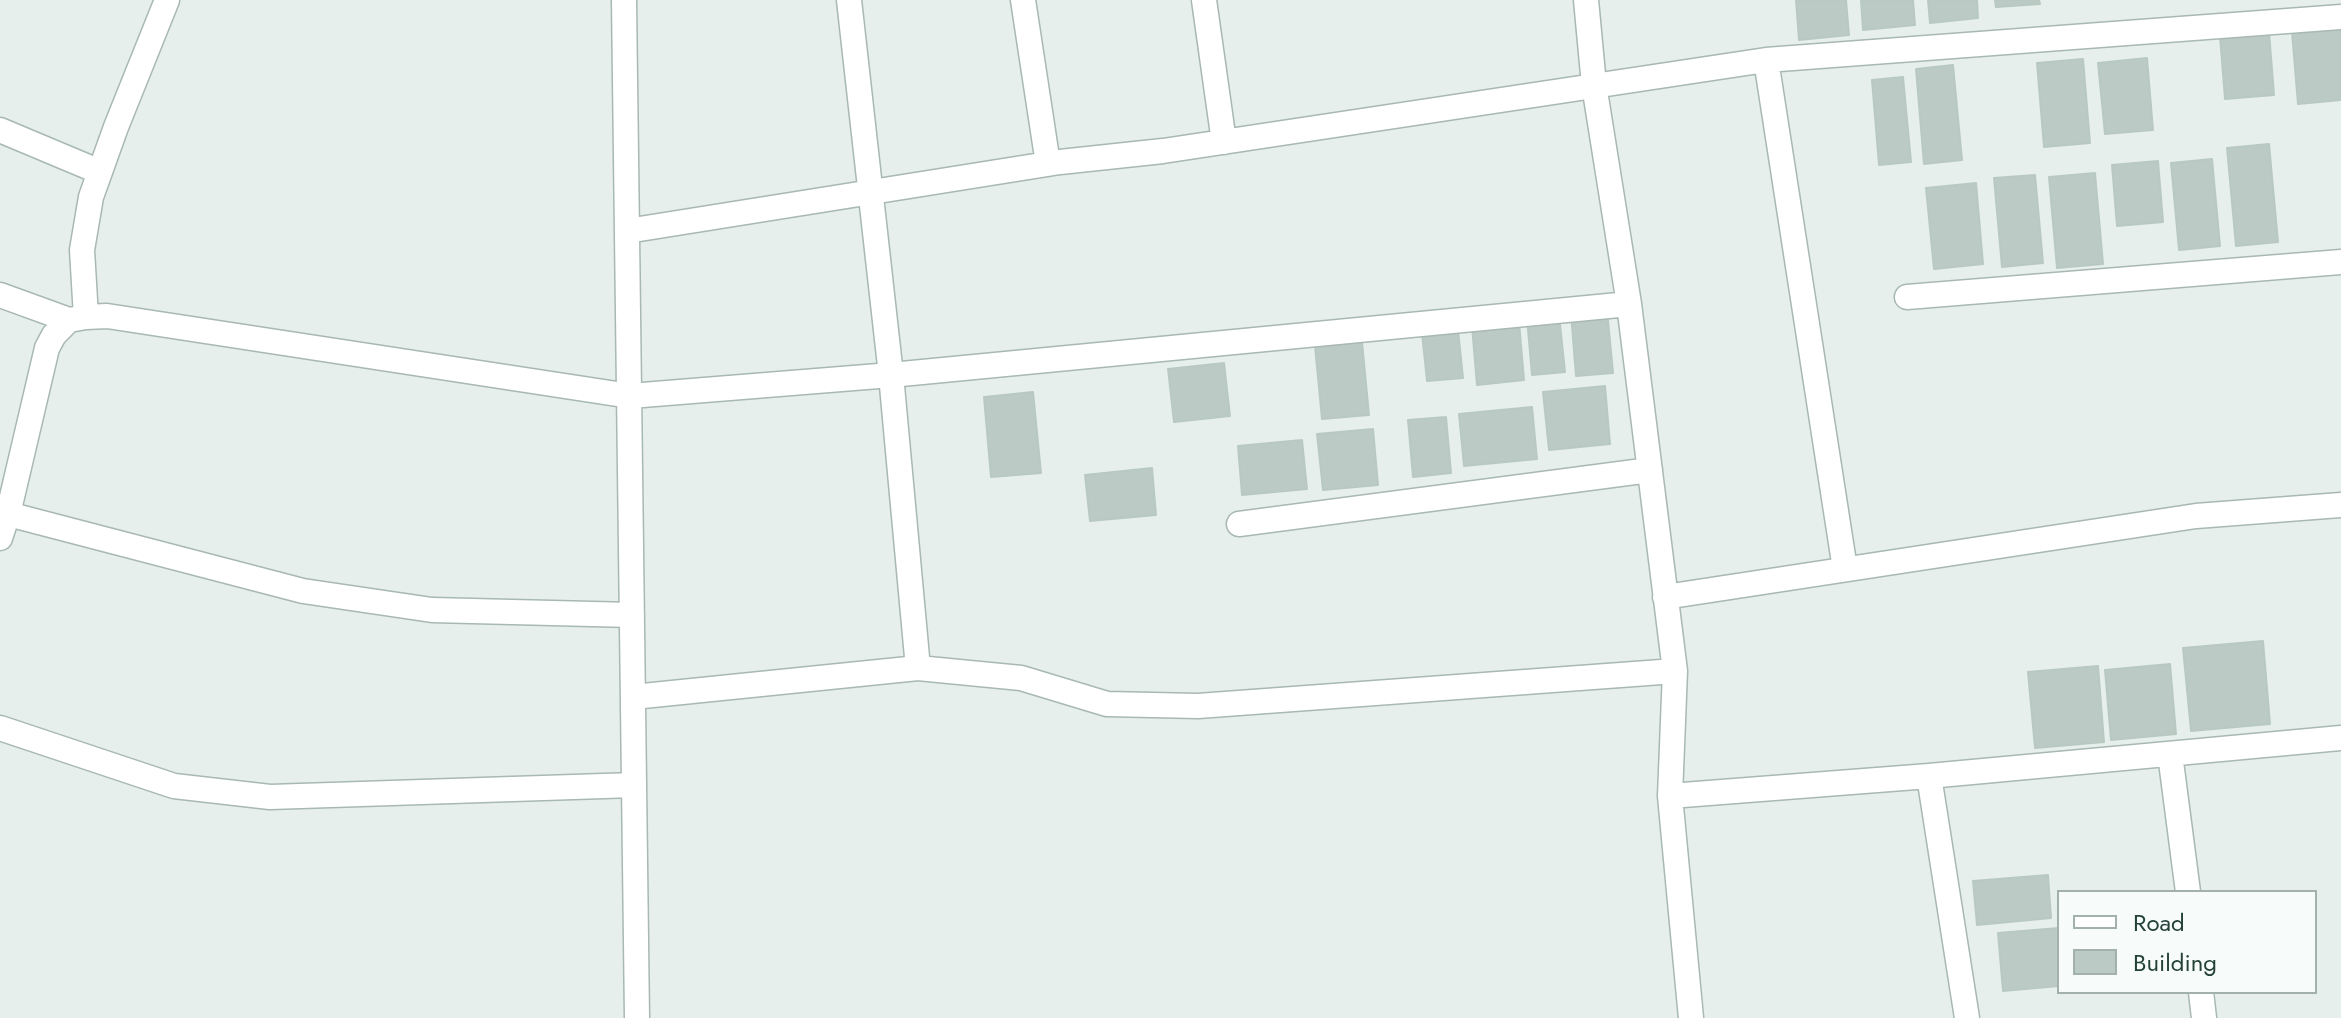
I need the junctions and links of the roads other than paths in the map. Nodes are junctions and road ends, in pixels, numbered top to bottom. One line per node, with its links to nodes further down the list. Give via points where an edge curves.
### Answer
1 (167, 0): 13 (street)
2 (624, 0): 15 (street)
3 (849, 0): 14 (street)
4 (1023, 0): 12 (street)
5 (1204, 0): 11 (street)
6 (1586, 0): 9 (street)
7 (2341, 17): 8 (street)
8 (1766, 60): 9 (street); 28 (street)
9 (1594, 85): 11 (street); 19 (street)
10 (0, 130): 13 (street)
11 (1224, 142): 12 (street)
12 (1048, 164): 14 (street)
13 (100, 172): 20 (street, via 82,250)
14 (872, 192): 15 (street); 21 (street)
15 (627, 231): 22 (street)
16 (2341, 262): 18 (street)
17 (0, 295): 20 (street)
18 (1907, 297)
19 (1629, 304): 21 (street); 23 (street)
20 (78, 318): 22 (street, via 107,316); 25 (street, via 54,335 47,348)
21 (891, 375): 22 (street); 31 (street)
22 (630, 396): 30 (street)
23 (1650, 470): 26 (street); 29 (street)
24 (2341, 505): 28 (street, via 2196,516)
25 (8, 514): 27 (street); 30 (street, via 303,591 432,610)
26 (1239, 524)
27 (0, 538)
28 (1845, 569): 29 (street)
29 (1665, 597): 32 (street)
30 (632, 615): 33 (street)
31 (918, 668): 32 (street, via 1021,678 1107,704 1198,706); 33 (street)
32 (1675, 671): 39 (street)
33 (633, 697): 38 (street)
34 (0, 728): 38 (street, via 174,786 270,797)
35 (2341, 738): 36 (street)
36 (2170, 754): 37 (street); 40 (street)
37 (1929, 776): 39 (street); 44 (street)
38 (634, 785): 42 (street)
39 (1670, 796): 43 (street)
40 (2188, 890)
41 (2201, 994): 45 (street)
42 (637, 1018)
43 (1691, 1018)
44 (1967, 1018)
45 (2204, 1018)

